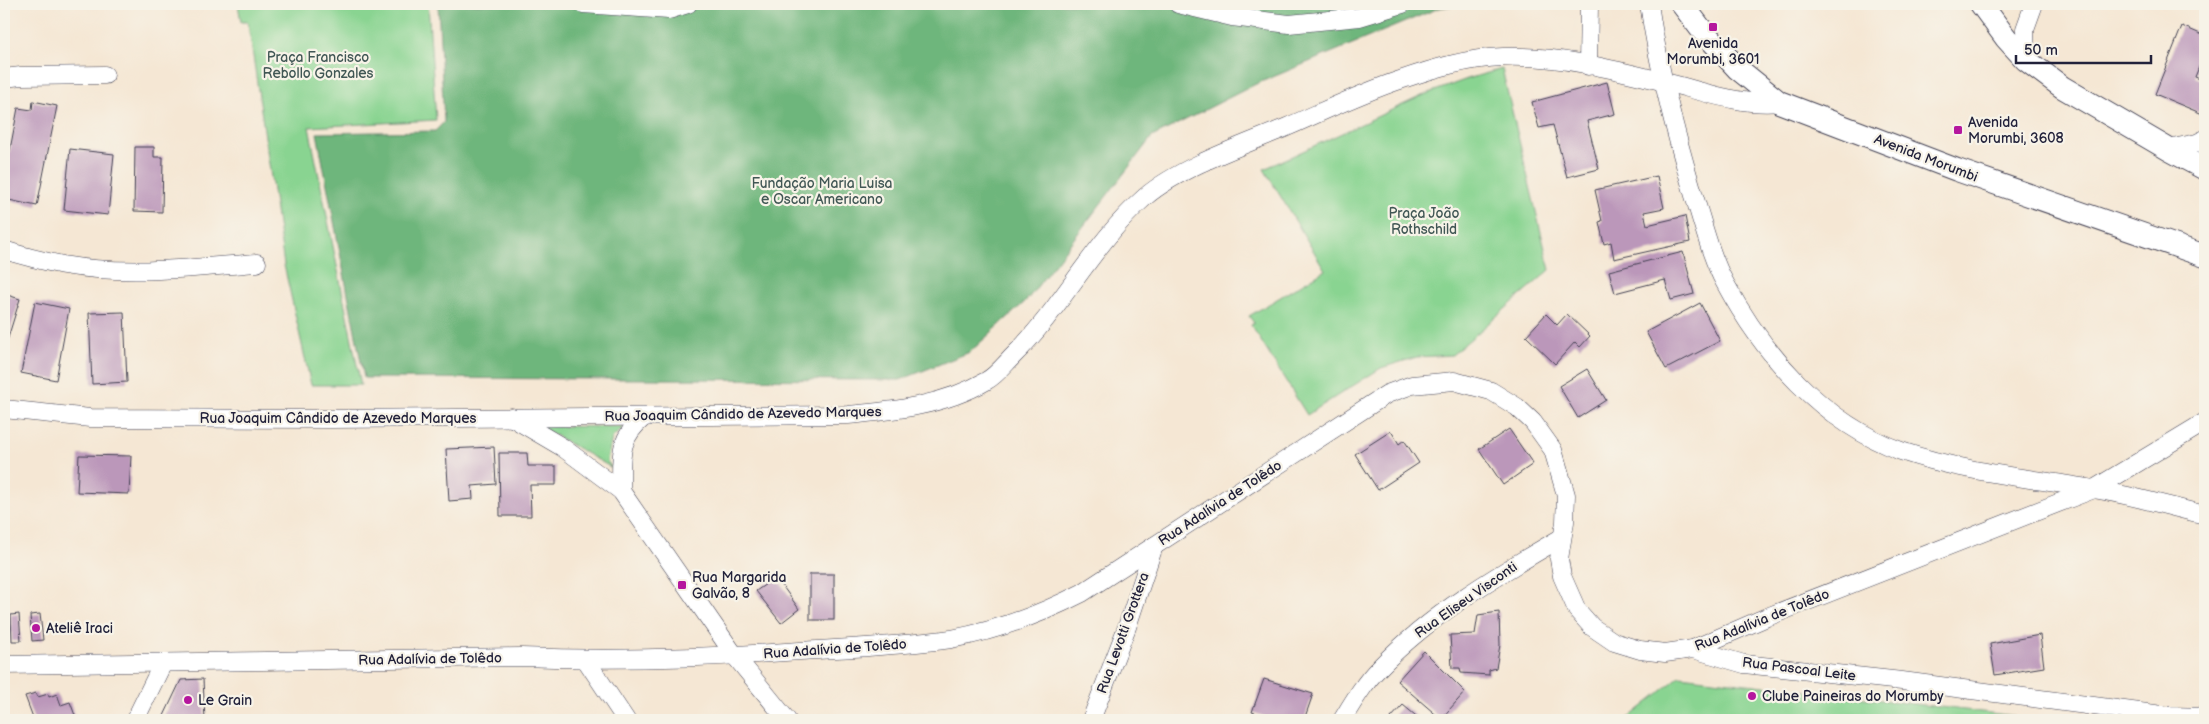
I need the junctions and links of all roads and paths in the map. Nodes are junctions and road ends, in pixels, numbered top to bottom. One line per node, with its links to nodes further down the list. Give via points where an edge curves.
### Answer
1 (583, 4): 2 (street, via 669,10)
2 (688, 4)
3 (1178, 4): 4 (street, via 1232,17 1289,24 1360,17)
4 (1403, 4)
5 (1589, 4): 11 (street)
6 (1649, 4): 14 (street)
7 (1682, 4): 15 (main road, Avenida Morumbi, via 1738,70)
8 (1981, 4): 10 (main road)
9 (2034, 4): 10 (street, via 2025,29)
10 (2026, 60): 17 (main road, via 2062,87)
11 (1588, 66): 14 (street, Rua Joaquim Cândido de Azevedo Marques); 24 (street, Rua Joaquim Cândido de Azevedo Marques, via 1509,57 1457,63 1399,80 1222,154 1174,178 1146,196 1120,223 1028,342 987,381 954,395 899,410 848,415)
12 (105, 75): 13 (street)
13 (4, 78)
14 (1662, 82): 15 (street, Rua Joaquim Cândido de Azevedo Marques, via 1734,99 1764,104); 26 (street, via 1708,240 1724,282 1749,323 1804,389 1848,425 1899,450 2043,483)
15 (1779, 102): 20 (main road, Avenida Morumbi, via 1956,170)
16 (2205, 139): 17 (street)
17 (2168, 150): 18 (main road)
18 (2205, 169)
19 (4, 250): 21 (street, via 64,265 102,268 149,270)
20 (2205, 256)
21 (257, 263)
22 (4, 409): 23 (street, Rua Joaquim Cândido de Azevedo Marques, via 90,418)
23 (511, 416): 24 (street, Rua Joaquim Cândido de Azevedo Marques); 27 (street, via 562,447)
24 (644, 417): 27 (street, via 630,428 624,442)
25 (2205, 422): 26 (street, Rua Adalívia de Tolêdo)
26 (2094, 489): 28 (street); 31 (street, Rua Adalívia de Tolêdo)
27 (621, 491): 32 (street)
28 (2205, 515)
29 (1561, 538): 30 (street, Rua Adalívia de Tolêdo, via 1566,494 1553,450 1533,422 1517,407 1491,391 1454,381 1412,385 1387,394); 31 (street, Rua Adalívia de Tolêdo, via 1559,559 1562,576 1576,610 1592,628 1614,642 1640,650 1665,653); 41 (street, Rua Eliseu Visconti, via 1496,575 1426,626 1379,668)
30 (1154, 546): 32 (street, Rua Adalívia de Tolêdo, via 1082,593 1012,623 953,638 902,645); 40 (street, Rua Levotti Grottera)
31 (1693, 649): 36 (street, Rua Pascoal Leite, via 1744,664 2170,716)
32 (735, 656): 33 (street, Rua Adalívia de Tolêdo); 39 (street)
33 (586, 660): 34 (street, Rua Adalívia de Tolêdo, via 521,657); 38 (street)
34 (163, 663): 35 (street, Rua Adalívia de Tolêdo); 37 (street)
35 (4, 665)
36 (2205, 717)
37 (135, 720)
38 (626, 720)
39 (787, 720)
40 (1091, 720)
41 (1342, 720)

